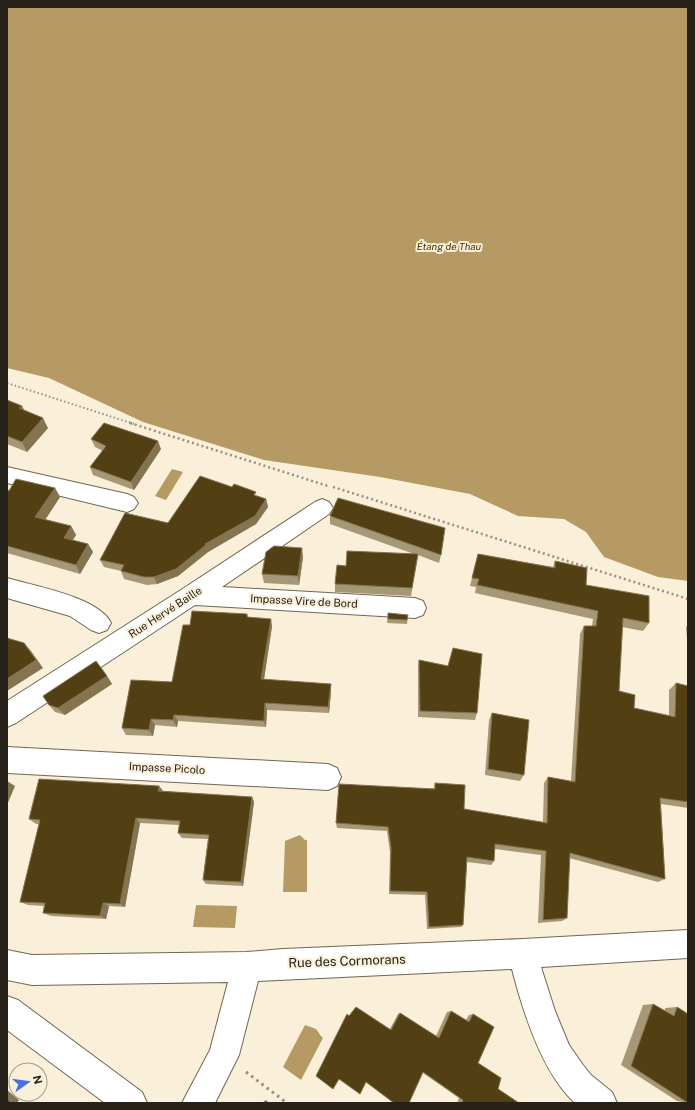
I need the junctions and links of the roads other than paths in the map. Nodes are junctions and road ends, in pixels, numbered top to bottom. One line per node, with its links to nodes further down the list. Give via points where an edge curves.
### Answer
1 (7, 475): 2 (street)
2 (126, 503)
3 (322, 508): 5 (street, Rue Hervé Baille)
4 (7, 588): 7 (street, via 77,608)
5 (192, 595): 6 (street, Impasse Vire de Bord); 8 (street, Rue Hervé Baille)
6 (415, 608)
7 (99, 623)
8 (7, 714)
9 (7, 760): 10 (street, Impasse Picolo)
10 (328, 777)
11 (688, 944): 12 (street, Rue des Cormorans)
12 (523, 954): 14 (street, Rue des Cormorans); 18 (street, via 529,982 556,1052 570,1076)
13 (7, 965): 14 (street, Rue des Cormorans, via 32,970)
14 (247, 967): 17 (street, via 224,1055)
15 (7, 1011): 16 (street)
16 (131, 1103)
17 (198, 1103)
18 (601, 1103)

